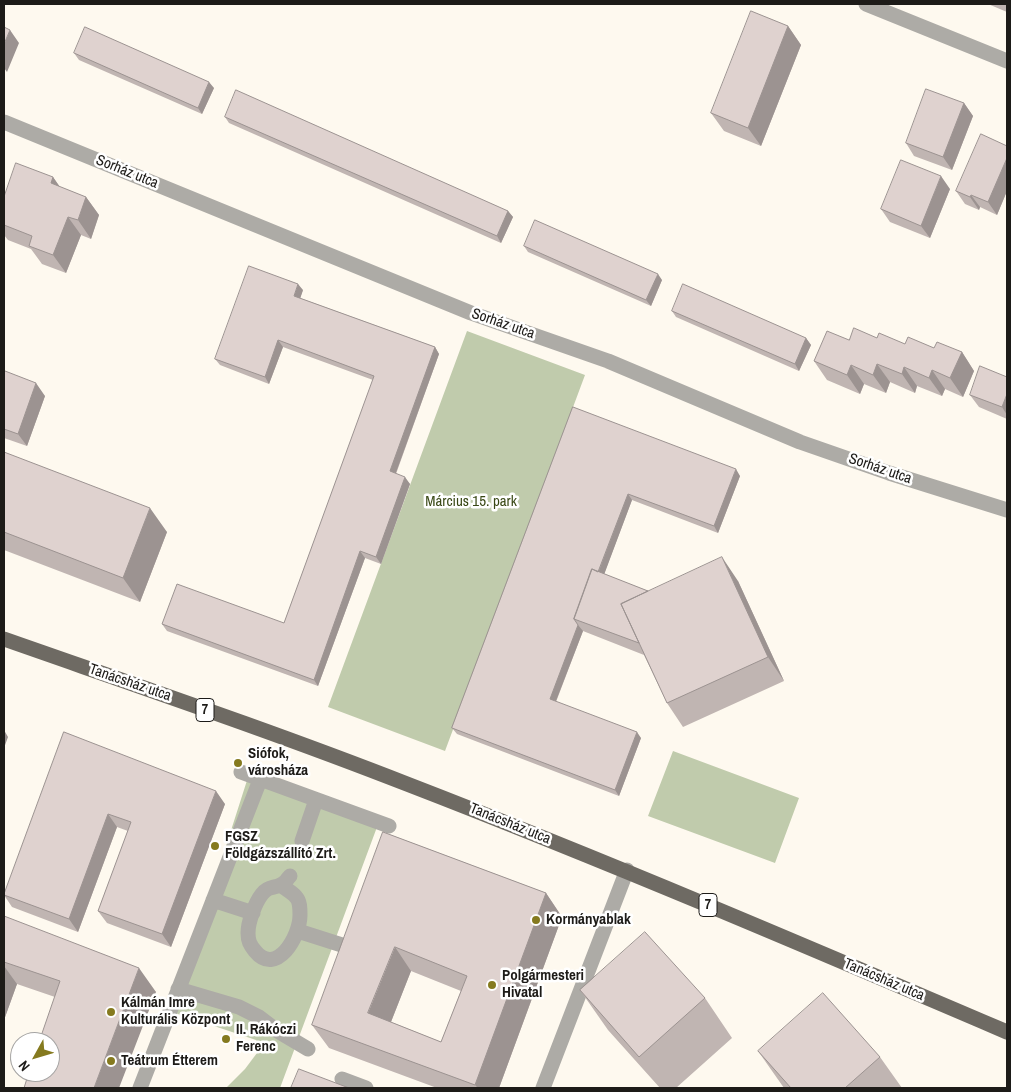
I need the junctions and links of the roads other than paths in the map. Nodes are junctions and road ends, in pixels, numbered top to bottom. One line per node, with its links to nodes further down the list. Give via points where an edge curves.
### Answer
1 (866, 4): 2 (street)
2 (1007, 61)
3 (4, 122): 4 (street, Sorház utca, via 471,313 608,361 800,442)
4 (1007, 510)
5 (4, 639): 11 (main road, Tanácsház utca / 7, via 258,728)
6 (241, 772): 7 (street)
7 (260, 780): 8 (street); 12 (street)
8 (316, 800): 9 (street); 10 (street)
9 (389, 826)
10 (302, 841)
11 (627, 870): 17 (main road, Tanácsház utca / 7); 22 (street)
12 (213, 900): 13 (street); 16 (street)
13 (253, 913): 14 (street, via 248,942 265,959 286,951); 14 (street, via 261,895 285,881 297,897 300,908)
14 (298, 931): 15 (street)
15 (345, 946)
16 (178, 989): 18 (street, via 259,1017); 20 (street)
17 (1007, 1032)
18 (308, 1048)
19 (342, 1079): 21 (street)
20 (140, 1088)
21 (366, 1088)
22 (543, 1088)

